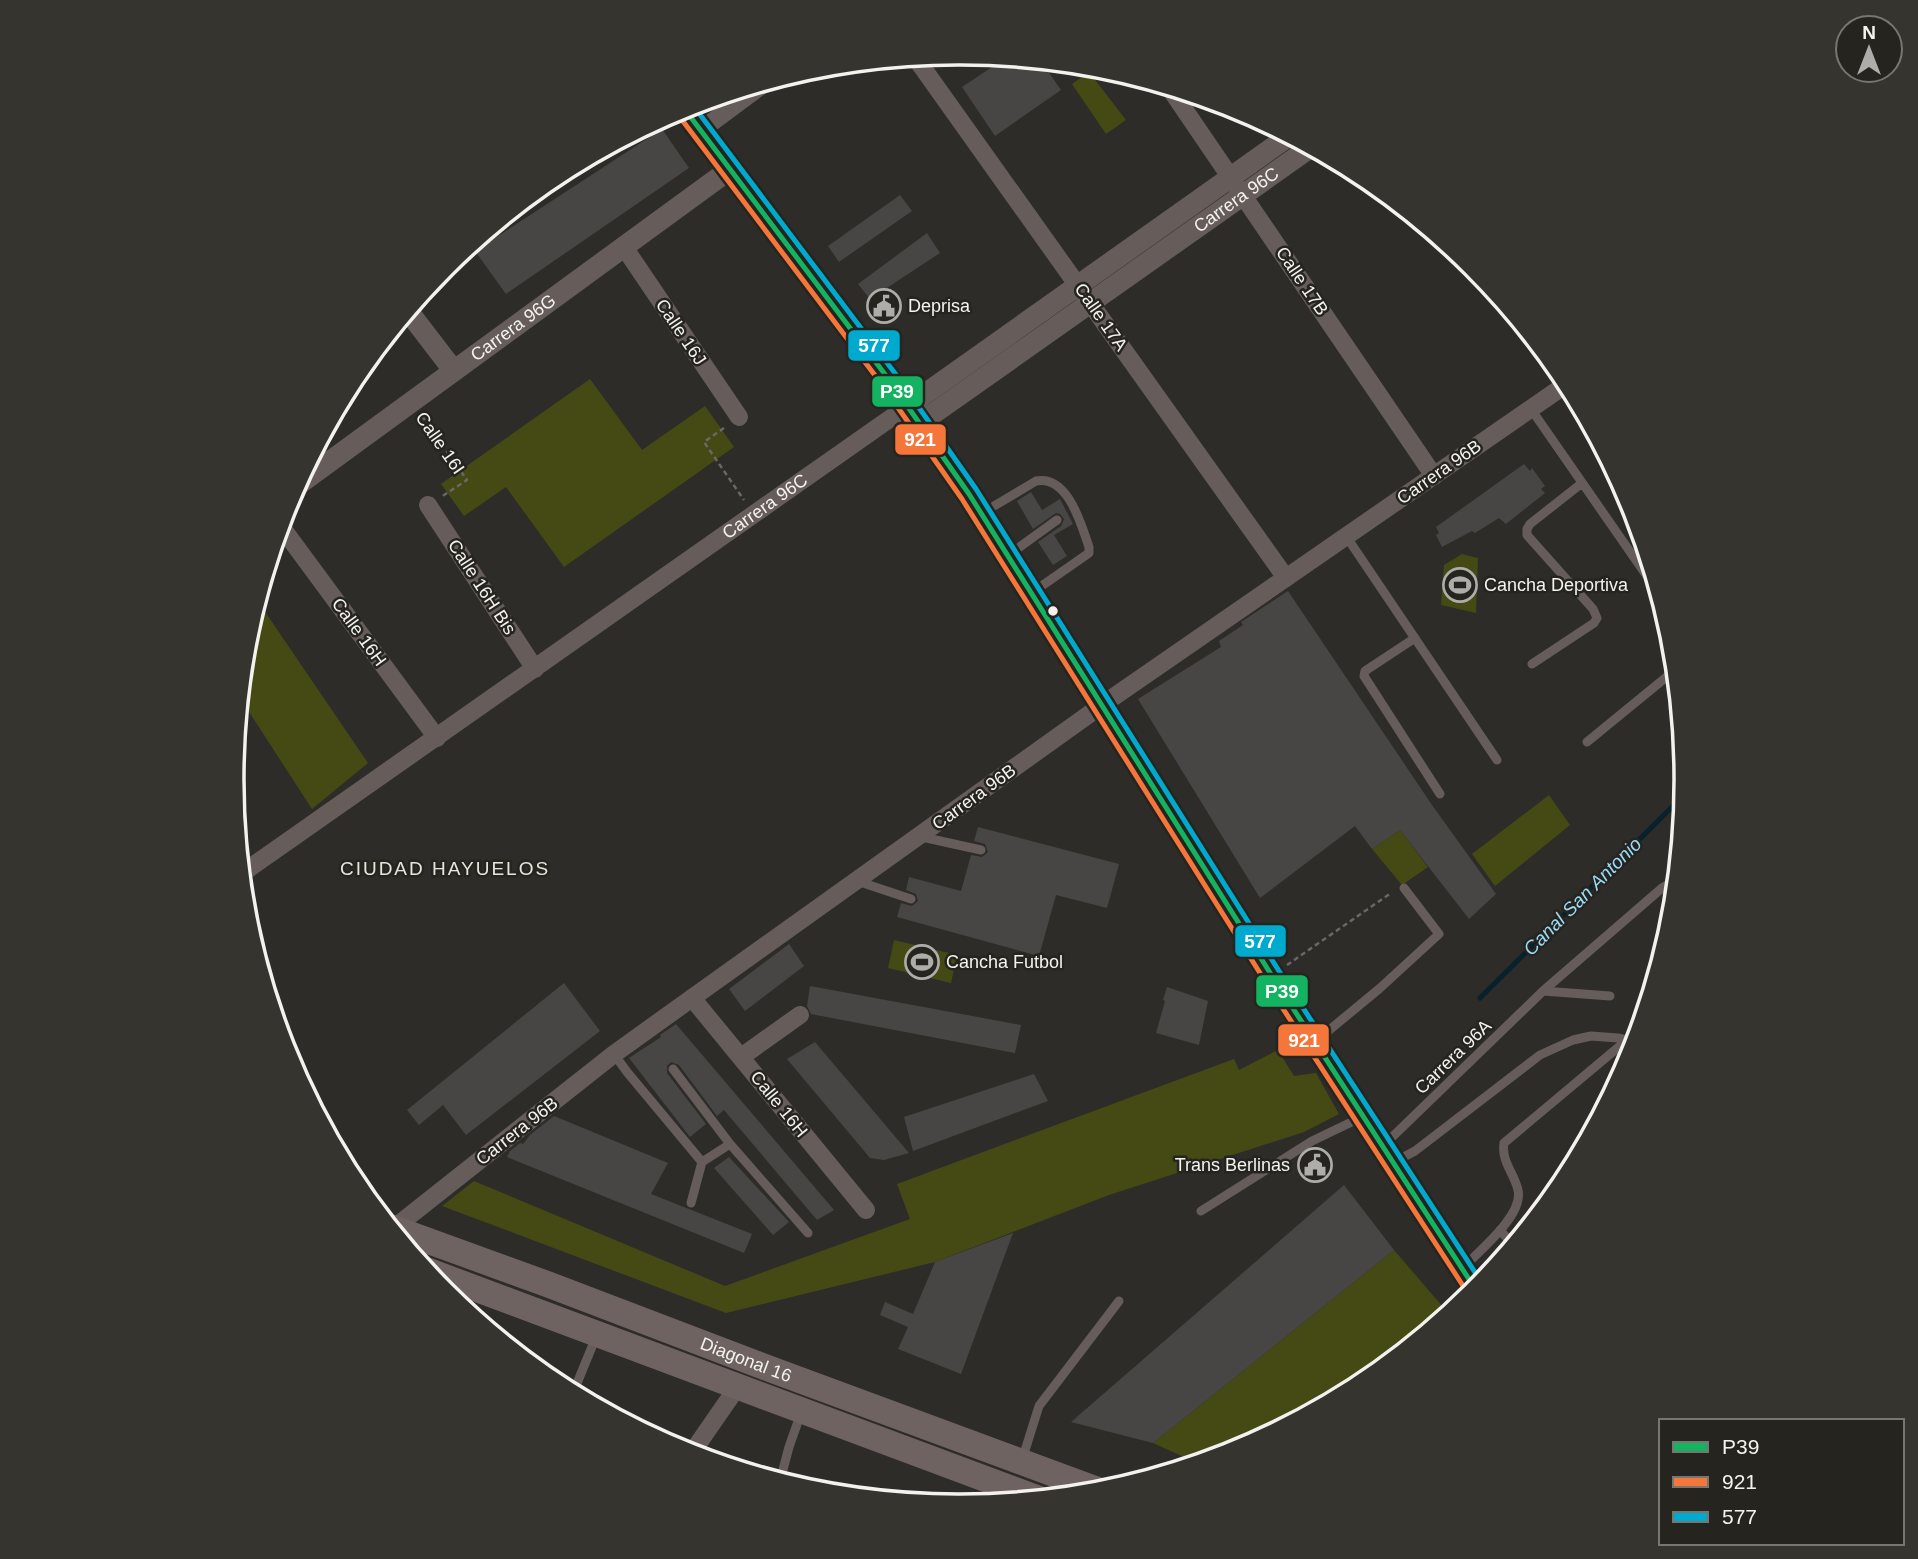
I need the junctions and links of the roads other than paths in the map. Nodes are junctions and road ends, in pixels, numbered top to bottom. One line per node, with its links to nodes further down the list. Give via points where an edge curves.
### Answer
1 (921, 66): 12 (street, Calle 17A)
2 (744, 98): 5 (street)
3 (1178, 99): 9 (street, Calle 17B)
4 (690, 117): 5 (main road)
5 (700, 131): 8 (main road)
6 (1281, 141): 9 (street, Carrera 96C)
7 (1303, 154): 10 (street, Carrera 96C)
8 (729, 170): 11 (street, Carrera 96G); 17 (main road)
9 (1231, 177): 10 (street, Calle 17B); 12 (street, Carrera 96C)
10 (1243, 195): 12 (street, Carrera 96C); 20 (street, Calle 17B)
11 (624, 247): 14 (street, Carrera 96G); 18 (street, Calle 16J)
12 (1084, 294): 17 (street, Carrera 96C); 29 (street, Calle 17A)
13 (414, 318): 14 (street)
14 (454, 371): 19 (street, Carrera 96G)
15 (1558, 390): 16 (street, Carrera 96B)
16 (1531, 409): 20 (street, Carrera 96B); 21 (lane)
17 (914, 415): 23 (main road); 33 (street, Carrera 96C, via 754,514)
18 (739, 417)
19 (313, 474)
20 (1434, 475): 26 (street, Carrera 96B)
21 (1582, 483): 28 (lane); 32 (lane, via 1530,524 1527,535 1597,618)
22 (428, 505): 33 (street, Calle 16H Bis)
23 (981, 513): 27 (main road); 30 (lane, via 1036,481 1051,481 1060,488 1089,553)
24 (1057, 520): 27 (lane)
25 (288, 535): 36 (street, Calle 16H)
26 (1346, 536): 29 (street, Carrera 96B); 31 (lane)
27 (1007, 555): 30 (main road)
28 (1641, 568)
29 (1286, 578): 35 (street, Carrera 96B)
30 (1031, 593): 35 (main road)
31 (1415, 638): 38 (lane); 39 (lane, via 1364,671 1364,676)
32 (1532, 664)
33 (535, 669): 36 (street, Carrera 96C)
34 (1666, 677): 37 (lane)
35 (1102, 705): 40 (street, Carrera 96B); 52 (main road)
36 (437, 738): 42 (street, Carrera 96C)
37 (1587, 742)
38 (1497, 760)
39 (1440, 794)
40 (920, 836): 41 (lane); 43 (street, Carrera 96B)
41 (981, 850)
42 (250, 868)
43 (857, 881): 46 (lane); 49 (street, Carrera 96B)
44 (1666, 885): 47 (lane, Carrera 96A)
45 (1404, 888): 52 (lane, via 1439,934)
46 (911, 899)
47 (1543, 991): 48 (lane); 59 (lane, Carrera 96A)
48 (1610, 996)
49 (692, 998): 54 (street, Carrera 96B); 55 (street, Calle 16H)
50 (800, 1015): 55 (street)
51 (1624, 1040): 59 (lane, via 1591,1036 1540,1055 1415,1151)
52 (1316, 1041): 57 (main road)
53 (1620, 1050): 65 (lane, via 1504,1143 1519,1199)
54 (614, 1054): 60 (lane); 64 (street, Carrera 96B)
55 (741, 1057): 62 (street, Calle 16H)
56 (673, 1069): 58 (lane)
57 (1364, 1116): 59 (main road); 63 (lane, via 1312,1141)
58 (730, 1144): 60 (lane); 67 (lane)
59 (1388, 1154): 69 (main road)
60 (702, 1162): 61 (lane)
61 (691, 1202)
62 (866, 1210)
63 (1201, 1211)
64 (398, 1222)
65 (1500, 1230): 68 (lane); 69 (lane)
66 (406, 1232): 78 (main road, Diagonal 16)
67 (808, 1233)
68 (1507, 1238)
69 (1462, 1269): 71 (main road)
70 (447, 1278): 73 (main road, Diagonal 16)
71 (1469, 1280)
72 (1119, 1301): 78 (lane, via 1039,1406)
73 (597, 1334): 74 (lane); 75 (main road, Diagonal 16)
74 (577, 1383)
75 (738, 1386): 76 (main road, Diagonal 16); 77 (street)
76 (802, 1410): 79 (lane); 81 (main road, Diagonal 16)
77 (698, 1445)
78 (1021, 1462): 80 (main road, Diagonal 16)
79 (782, 1472)
80 (1080, 1484)
81 (1020, 1491)

